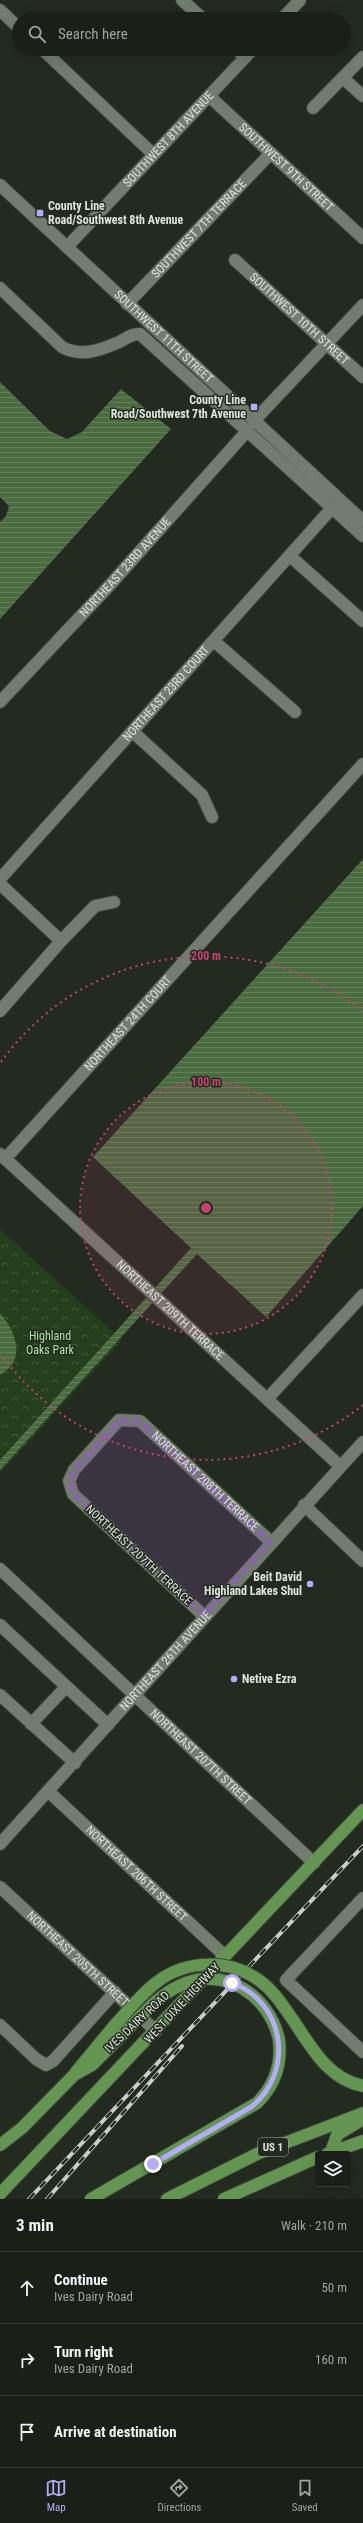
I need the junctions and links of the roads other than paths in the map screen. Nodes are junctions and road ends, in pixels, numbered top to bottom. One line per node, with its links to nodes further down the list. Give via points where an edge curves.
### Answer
1 (182, 0): 4 (street)
2 (300, 0): 5 (street)
3 (0, 10): 6 (street)
4 (195, 12)
5 (289, 12)
6 (12, 21)
7 (49, 56): 15 (street)
8 (246, 56): 11 (street, SOUTHWEST 8TH AVENUE)
9 (363, 57): 10 (street)
10 (343, 78): 12 (street); 13 (street)
11 (209, 96): 14 (street, SOUTHWEST 9TH STREET); 15 (street, SOUTHWEST 8TH AVENUE)
12 (363, 96)
13 (314, 108)
14 (271, 153): 17 (street, SOUTHWEST 9TH STREET); 21 (street, SOUTHWEST 7TH TERRACE)
15 (153, 154): 18 (street, SOUTHWEST 8TH AVENUE)
16 (0, 185): 18 (street, SOUTHWEST 11TH STREET)
17 (363, 238)
18 (67, 248): 21 (street, SOUTHWEST 11TH STREET)
19 (235, 260): 23 (street, SOUTHWEST 10TH STREET)
20 (0, 288): 25 (street, via 62,347 72,352 82,354 140,334)
21 (127, 304): 25 (street, SOUTHWEST 11TH STREET)
22 (363, 305): 23 (street, NORTHEAST 23RD AVENUE)
23 (326, 343): 24 (street, SOUTHWEST 10TH STREET); 25 (street, NORTHEAST 23RD AVENUE)
24 (363, 377)
25 (251, 425): 26 (street); 27 (street, SOUTHWEST 11TH STREET); 32 (street, NORTHEAST 23RD AVENUE, via 109,586)
26 (332, 508): 28 (street); 29 (street, NORTHEAST 23RD COURT)
27 (363, 521)
28 (363, 536)
29 (290, 556): 30 (street); 31 (street, NORTHEAST 23RD COURT)
30 (363, 622)
31 (214, 642): 33 (street); 34 (street, NORTHEAST 23RD COURT)
32 (0, 702)
33 (295, 712)
34 (133, 732): 36 (street, via 202,795); 37 (street, NORTHEAST 23RD COURT)
35 (363, 764): 42 (street, NORTHEAST 24TH COURT)
36 (212, 817)
37 (0, 879)
38 (0, 884): 40 (street)
39 (114, 902): 40 (street, via 95,906)
40 (61, 940): 41 (street)
41 (0, 1011)
42 (3, 1156): 44 (street, NORTHEAST 209TH TERRACE, via 153,1296)
43 (363, 1295): 44 (street)
44 (268, 1398): 47 (street, NORTHEAST 209TH TERRACE)
45 (140, 1421): 49 (street, NORTHEAST 208TH TERRACE); 52 (street, NORTHEAST 207TH TERRACE, via 119,1420 74,1470 69,1481 73,1494)
46 (363, 1442): 47 (street, NORTHEAST 26TH AVENUE)
47 (340, 1466): 48 (street, NORTHEAST 26TH AVENUE)
48 (304, 1505): 49 (street, NORTHEAST 26TH AVENUE); 50 (street)
49 (271, 1542): 52 (street, NORTHEAST 26TH AVENUE)
50 (363, 1561)
51 (0, 1569): 55 (street, NORTHEAST 207TH STREET)
52 (204, 1616): 55 (street, NORTHEAST 26TH AVENUE)
53 (0, 1625): 54 (street)
54 (66, 1687): 57 (street); 58 (street)
55 (136, 1694): 58 (street, NORTHEAST 26TH AVENUE); 63 (street, NORTHEAST 207TH STREET)
56 (0, 1695): 57 (street)
57 (31, 1724): 59 (street)
58 (108, 1725): 59 (street, NORTHEAST 26TH AVENUE)
59 (75, 1763): 60 (street, NORTHEAST 26TH AVENUE)
60 (48, 1791): 62 (street, NORTHEAST 26TH AVENUE); 66 (street, NORTHEAST 206TH STREET)
61 (363, 1810): 63 (main road, WEST DIXIE HIGHWAY)
62 (0, 1844)
63 (314, 1863): 66 (main road, WEST DIXIE HIGHWAY)
64 (0, 1886): 67 (street, NORTHEAST 205TH STREET)
65 (361, 1904): 70 (street, via 286,1980)
66 (225, 1956): 69 (main road, WEST DIXIE HIGHWAY)
67 (115, 1992): 68 (street, via 53,2061 46,2065 36,2059); 69 (street, NORTHEAST 205TH STREET)
68 (0, 2025)
69 (156, 2031): 80 (main road, WEST DIXIE HIGHWAY)
70 (363, 2052)
71 (74, 2075): 72 (main road, bridge, via 146,1992 164,1977 184,1968 207,1964 233,1967 260,1981 280,2001 322,2060 343,2080); 76 (main road, IVES DAIRY ROAD, via 22,2128); 81 (main road, IVES DAIRY ROAD, bridge, via 92,2065 173,1990 191,1982 212,1979 238,1985 255,1996 272,2016 279,2040 276,2072 270,2086 257,2103)
72 (363, 2086)
73 (363, 2113): 82 (main road, US 1, via 259,2153)
74 (363, 2119): 77 (main road, via 337,2135)
75 (363, 2141): 78 (main road)
76 (0, 2145)
77 (330, 2151)
78 (335, 2151)
79 (315, 2158): 83 (main road, US 1)
80 (0, 2194)
81 (91, 2199)
82 (167, 2199)
83 (224, 2199)

